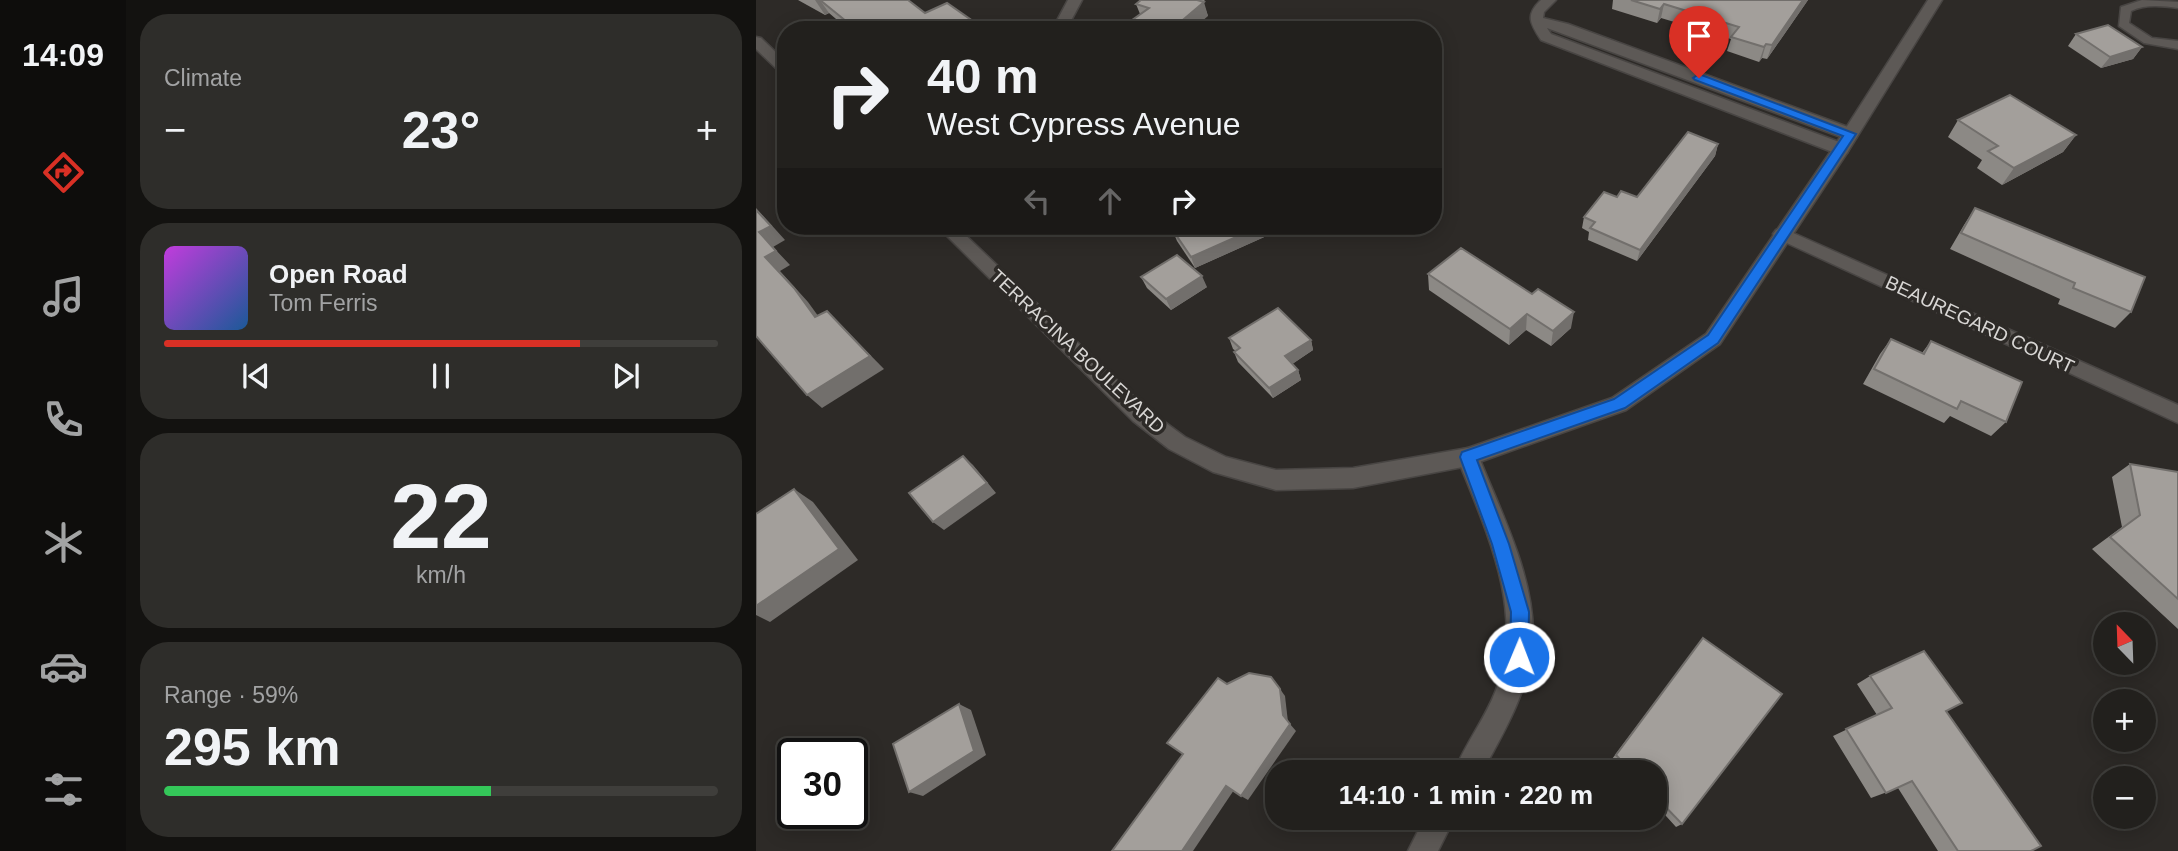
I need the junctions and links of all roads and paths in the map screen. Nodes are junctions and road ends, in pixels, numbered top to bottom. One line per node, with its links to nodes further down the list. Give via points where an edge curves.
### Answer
1 (1075, 0): 5 (main road)
2 (1549, 0): 6 (main road, via 1537,12)
3 (1935, 0): 12 (main road, TERRACINA BOULEVARD)
4 (2169, 3): 8 (lane, via 2135,4 2125,9 2123,24 2151,42)
5 (1064, 21)
6 (1536, 21): 10 (main road); 11 (main road, via 1546,37)
7 (756, 41): 9 (main road)
8 (2178, 45)
9 (777, 61)
10 (1674, 68): 11 (main road); 12 (main road)
11 (1661, 81): 12 (main road)
12 (1846, 142): 13 (main road, TERRACINA BOULEVARD)
13 (1782, 234): 15 (main road, BEAUREGARD COURT); 16 (main road, TERRACINA BOULEVARD, via 1713,339 1619,404)
14 (955, 235): 16 (main road, TERRACINA BOULEVARD, via 1140,415 1177,443 1221,466 1276,480 1353,478)
15 (2178, 414)
16 (1468, 457): 17 (main road, via 1520,612 1519,657 1499,715)
17 (1474, 760)
18 (1434, 830): 19 (main road)
19 (1422, 851)

